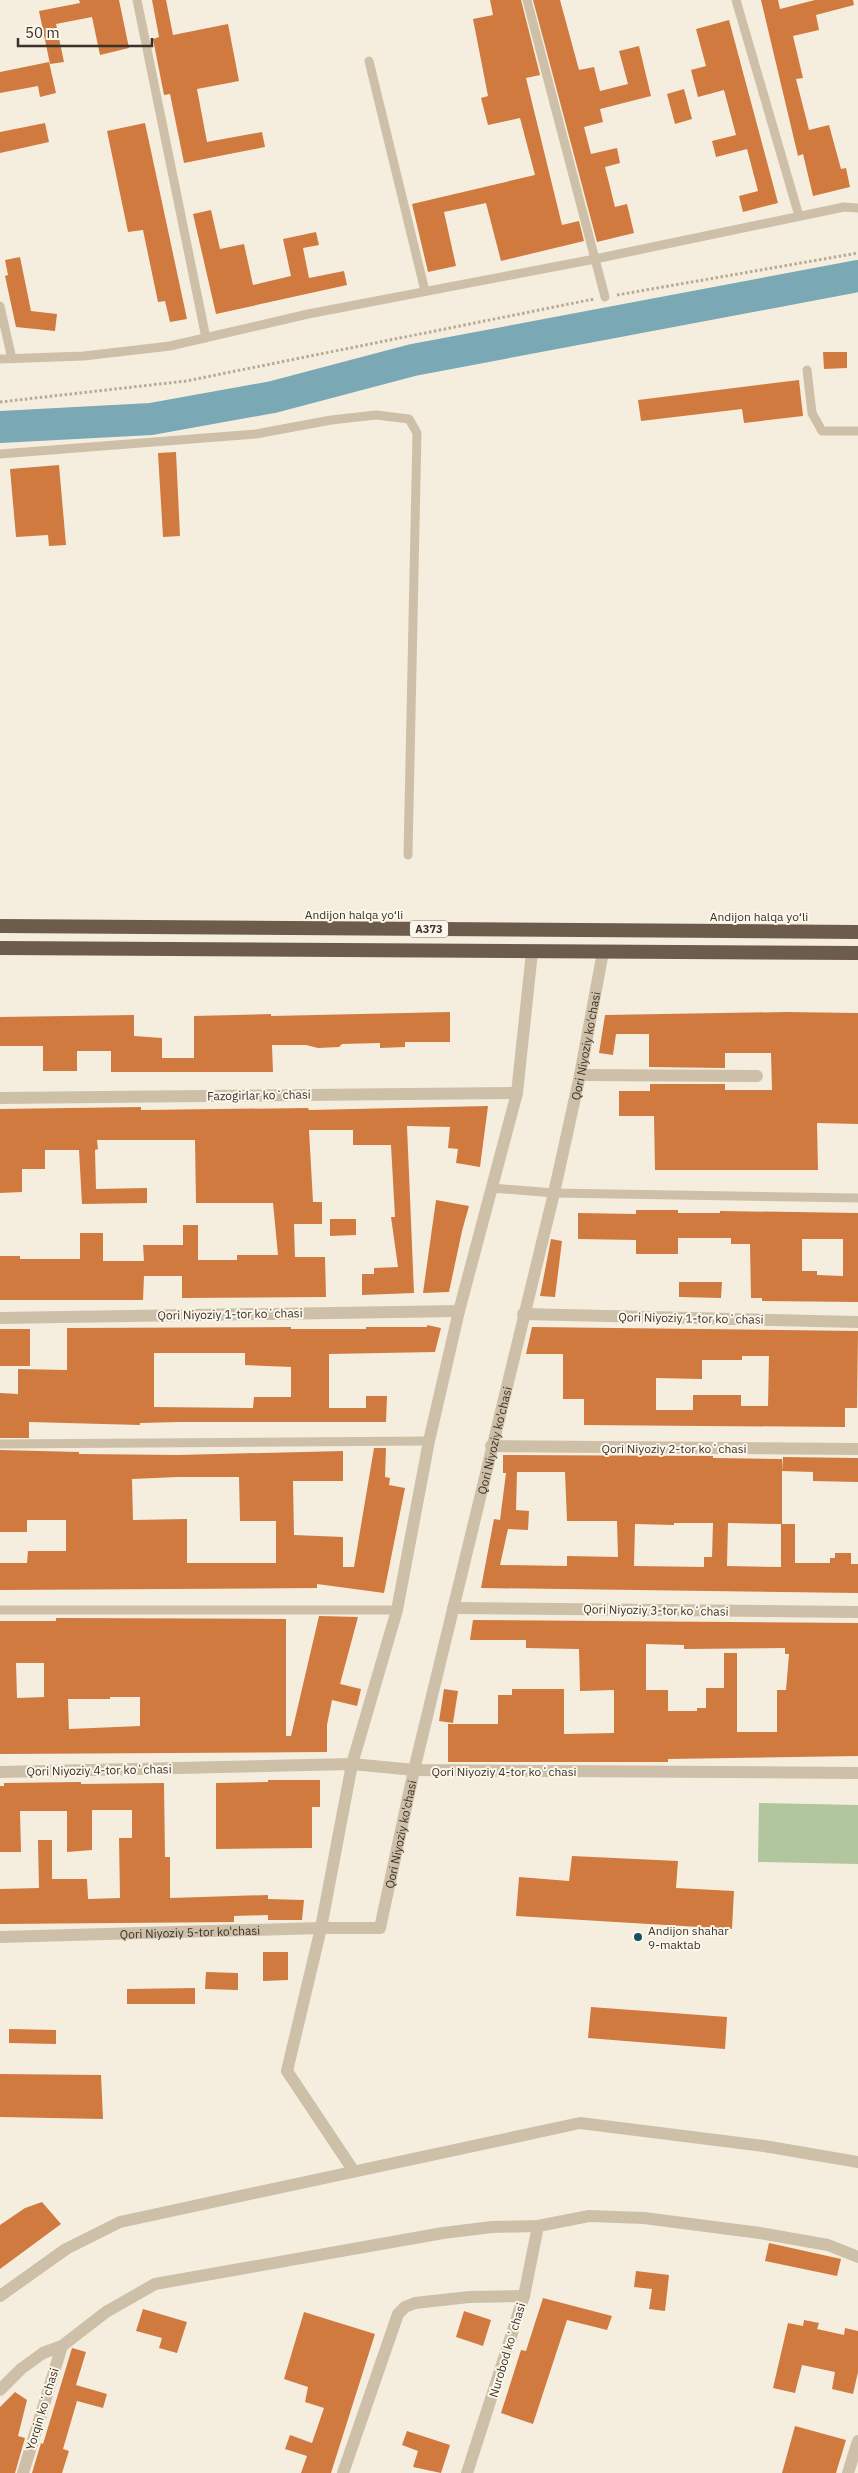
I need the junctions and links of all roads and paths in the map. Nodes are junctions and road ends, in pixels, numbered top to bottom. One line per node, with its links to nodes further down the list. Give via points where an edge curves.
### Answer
1 (137, 0): 12 (lane)
2 (526, 0): 8 (lane)
3 (736, 0): 6 (lane)
4 (369, 61): 9 (lane)
5 (858, 208): 6 (lane, via 844,207)
6 (799, 216): 8 (lane)
7 (858, 253): 10 (path)
8 (595, 259): 9 (lane); 10 (lane)
9 (425, 291): 12 (lane)
10 (605, 297): 16 (path, via 186,381)
11 (0, 306): 14 (lane)
12 (206, 338): 14 (lane, via 103,354)
13 (0, 359): 14 (lane)
14 (12, 359)
15 (807, 370): 17 (lane, via 812,413 822,431)
16 (0, 402)
17 (858, 431)
18 (0, 454): 19 (lane, via 256,434 376,415 409,419 417,433)
19 (408, 855)
20 (0, 926): 21 (highway, Andijon halqa yo‘li / A373)
21 (858, 932)
22 (0, 948): 23 (highway, A373)
23 (532, 952): 24 (highway, A373); 28 (street)
24 (603, 952): 25 (highway, A373); 26 (street, Qori Niyoziy ko'chasi)
25 (858, 953)
26 (580, 1075): 27 (street); 31 (street, Qori Niyoziy ko'chasi)
27 (757, 1076)
28 (517, 1093): 29 (street, Fazogirlar koʻchasi); 30 (street)
29 (0, 1098)
30 (492, 1188): 31 (lane); 33 (street)
31 (554, 1193): 32 (lane); 34 (street, Qori Niyoziy ko'chasi)
32 (858, 1198)
33 (459, 1311): 35 (street, Qori Niyoziy 1-tor koʻchasi); 37 (street)
34 (523, 1314): 36 (street, Qori Niyoziy 1-tor koʻchasi); 39 (street, Qori Niyoziy ko'chasi)
35 (0, 1318)
36 (858, 1322)
37 (429, 1441): 38 (lane); 43 (street)
38 (0, 1444)
39 (491, 1446): 40 (street, Qori Niyoziy 2-tor koʻchasi); 41 (street, Qori Niyoziy ko'chasi)
40 (858, 1449)
41 (453, 1608): 44 (street, Qori Niyoziy 3-tor koʻchasi); 46 (street, Qori Niyoziy ko'chasi)
42 (0, 1610): 43 (lane)
43 (397, 1610): 45 (street)
44 (858, 1612)
45 (352, 1764): 46 (street, Qori Niyoziy 4-tor koʻchasi); 47 (street, Qori Niyoziy 4-tor koʻchasi); 49 (street)
46 (414, 1770): 48 (street, Qori Niyoziy 4-tor koʻchasi); 50 (street, Qori Niyoziy ko'chasi)
47 (0, 1772)
48 (858, 1774)
49 (321, 1928): 50 (street, Qori Niyoziy 5-tor ko'chasi); 51 (street, Qori Niyoziy 5-tor ko'chasi); 53 (street, via 287,2071)
50 (380, 1928)
51 (0, 1937)
52 (858, 2162): 53 (street, via 764,2146 580,2123)
53 (353, 2170): 56 (street, via 120,2222 66,2249)
54 (538, 2226): 55 (street, via 589,2216 644,2218 828,2245); 57 (street, Nurobod koʻchasi); 58 (street, via 443,2233 155,2284 106,2312)
55 (858, 2256)
56 (0, 2296)
57 (524, 2296): 62 (street, via 470,2297 405,2307 398,2314); 63 (street, Nurobod koʻchasi)
58 (62, 2346): 59 (street, via 43,2353); 61 (street, Yorqin koʻchasi)
59 (0, 2390)
60 (858, 2441): 64 (street)
61 (23, 2473)
62 (343, 2473)
63 (467, 2473)
64 (848, 2473)

